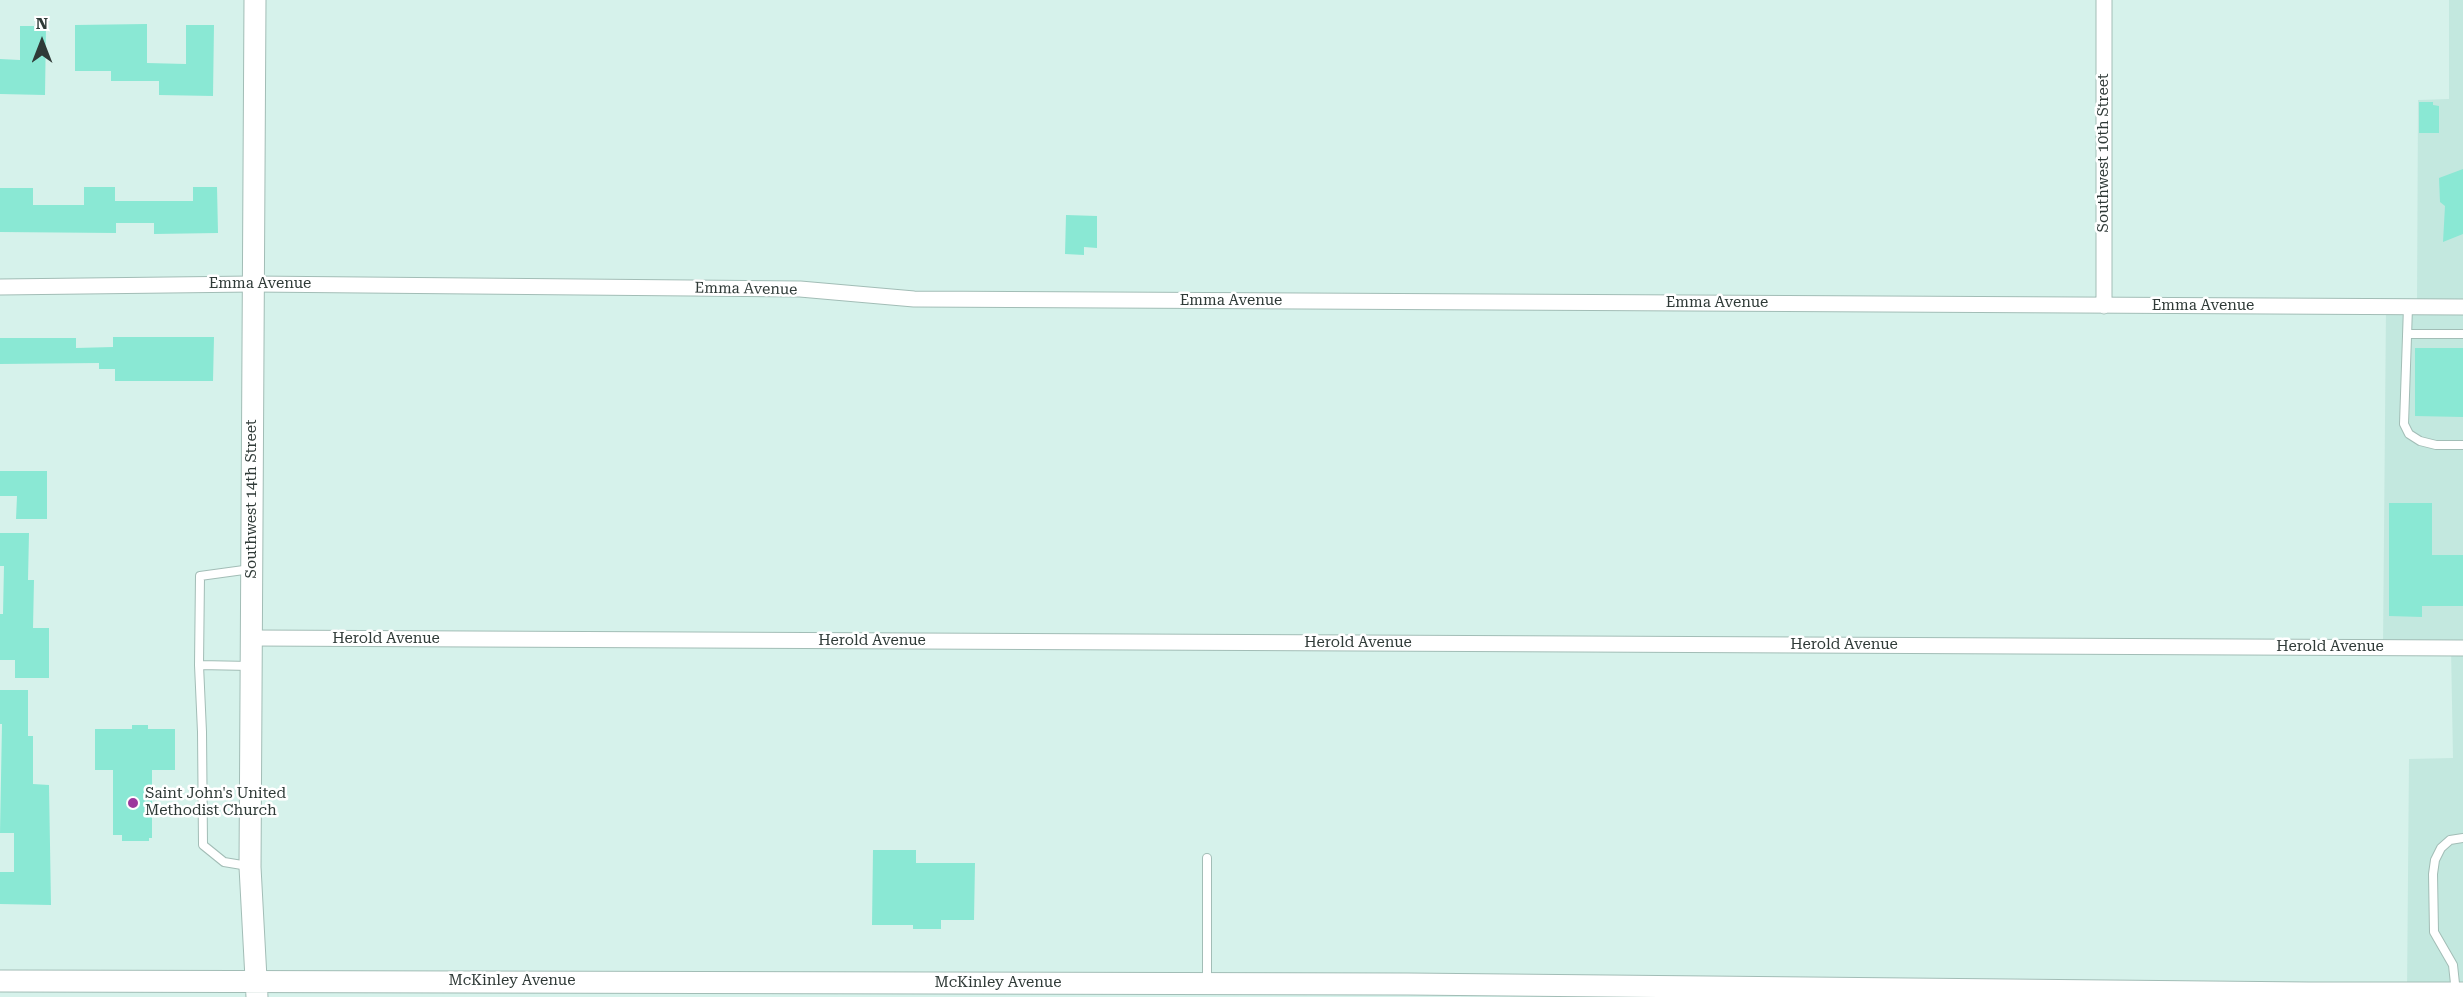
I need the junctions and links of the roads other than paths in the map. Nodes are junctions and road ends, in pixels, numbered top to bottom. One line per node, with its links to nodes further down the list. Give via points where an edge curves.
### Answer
1 (255, 0): 3 (main road, Southwest 14th Street)
2 (2104, 0): 5 (street, Southwest 10th Street)
3 (253, 284): 4 (street, Emma Avenue); 5 (street, Emma Avenue, via 800,289 926,299); 11 (main road, Southwest 14th Street)
4 (0, 287)
5 (2104, 306): 6 (street, Emma Avenue)
6 (2408, 307): 7 (street, Emma Avenue); 8 (lane)
7 (2463, 307)
8 (2407, 334): 9 (lane); 10 (lane, via 2403,411 2409,434 2436,445)
9 (2463, 334)
10 (2463, 445)
11 (252, 569): 12 (main road, Southwest 14th Street); 14 (lane, via 200,576)
12 (252, 639): 13 (street, Herold Avenue); 15 (main road, Southwest 14th Street)
13 (2463, 648)
14 (199, 665): 15 (lane); 18 (lane, via 203,845 224,862)
15 (252, 666): 18 (main road, Southwest 14th Street)
16 (2463, 838): 25 (lane, via 2450,840 2440,848 2433,882 2434,932 2453,965)
17 (1207, 858): 20 (lane)
18 (250, 867): 21 (main road, Southwest 14th Street)
19 (0, 981): 21 (main road, McKinley Avenue)
20 (1207, 984): 22 (main road, McKinley Avenue); 23 (main road, McKinley Avenue)
21 (257, 989): 22 (main road, McKinley Avenue)
22 (834, 990)
23 (1408, 991): 24 (main road, McKinley Avenue)
24 (1978, 993): 25 (main road, McKinley Avenue)
25 (2458, 994)

